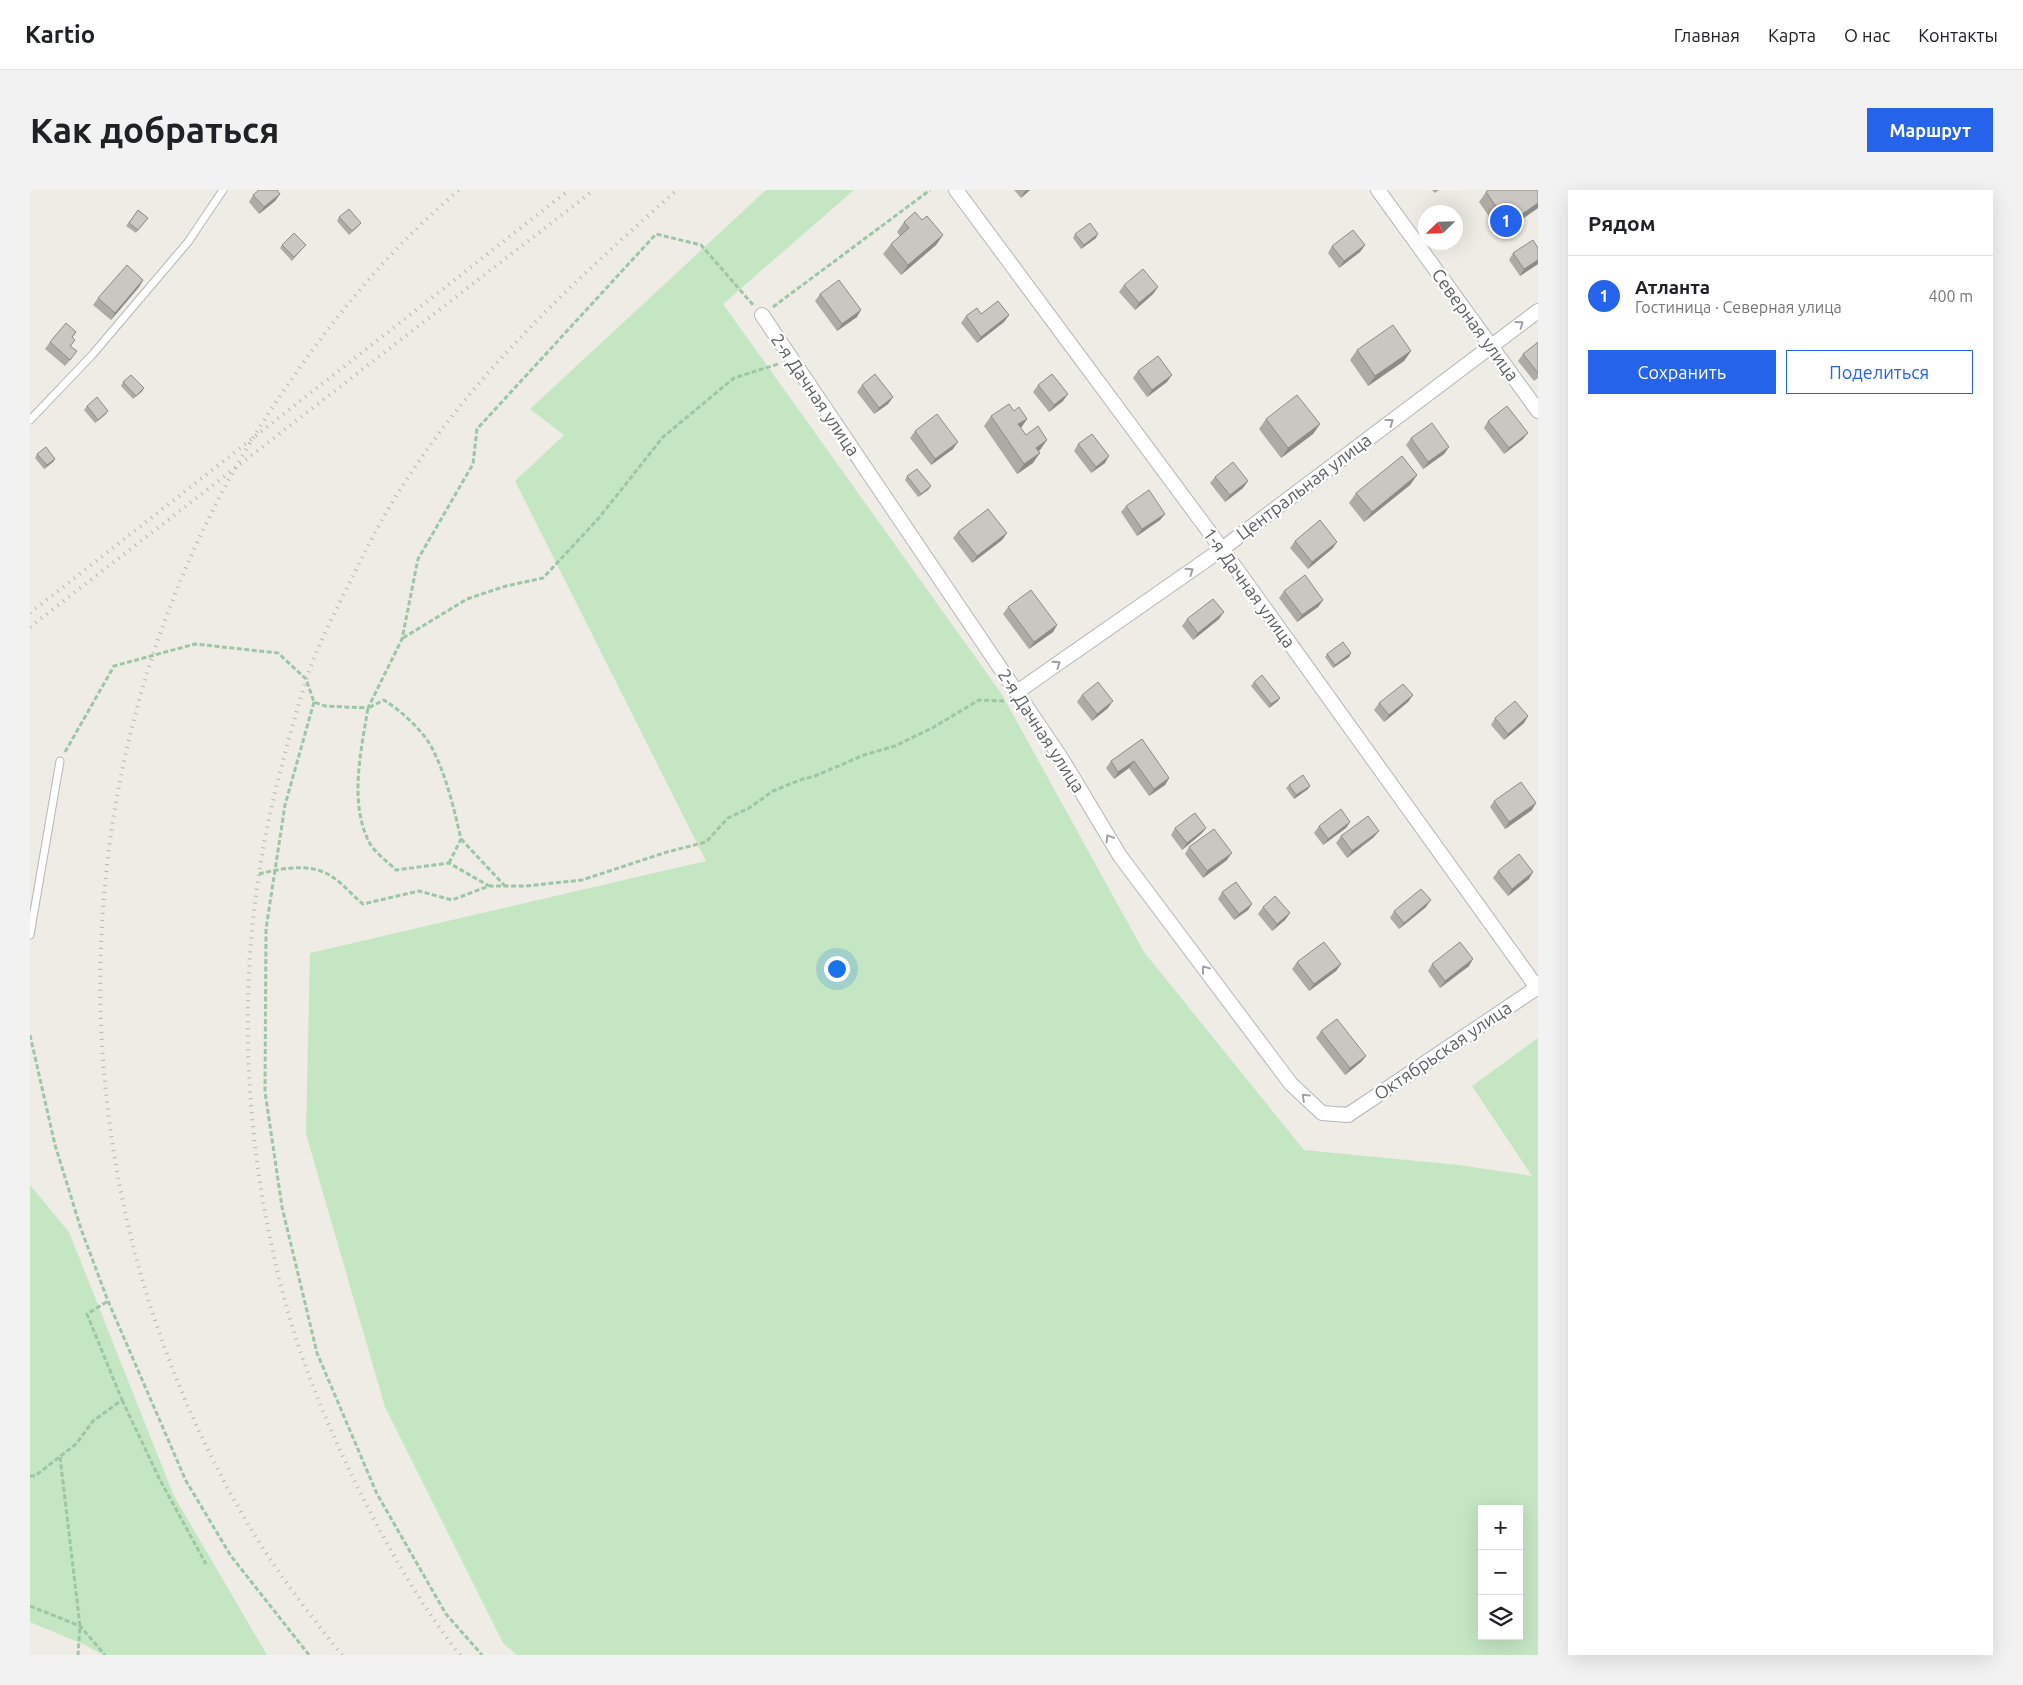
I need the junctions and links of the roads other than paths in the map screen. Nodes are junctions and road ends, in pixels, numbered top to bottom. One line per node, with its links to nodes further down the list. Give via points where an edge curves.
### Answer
1 (223, 190): 8 (lane, via 188,242 92,354)
2 (956, 190): 9 (street, 1-я Дачная улица)
3 (1378, 190): 6 (street, Северная улица)
4 (1538, 311): 6 (street, Центральная улица, one-way to 4)
5 (762, 315): 10 (street, 2-я Дачная улица)
6 (1490, 346): 7 (street, Северная улица); 9 (street, Центральная улица, one-way to 6)
7 (1538, 411)
8 (30, 420)
9 (1222, 549): 10 (street, Центральная улица, one-way to 9); 13 (street, 1-я Дачная улица)
10 (1017, 692): 14 (street, 2-я Дачная улица, one-way to 10, via 1322,1113 1291,1084 1120,856)
11 (60, 761): 12 (lane)
12 (30, 935)
13 (1538, 988): 14 (street, Октябрьская улица)
14 (1348, 1115)

